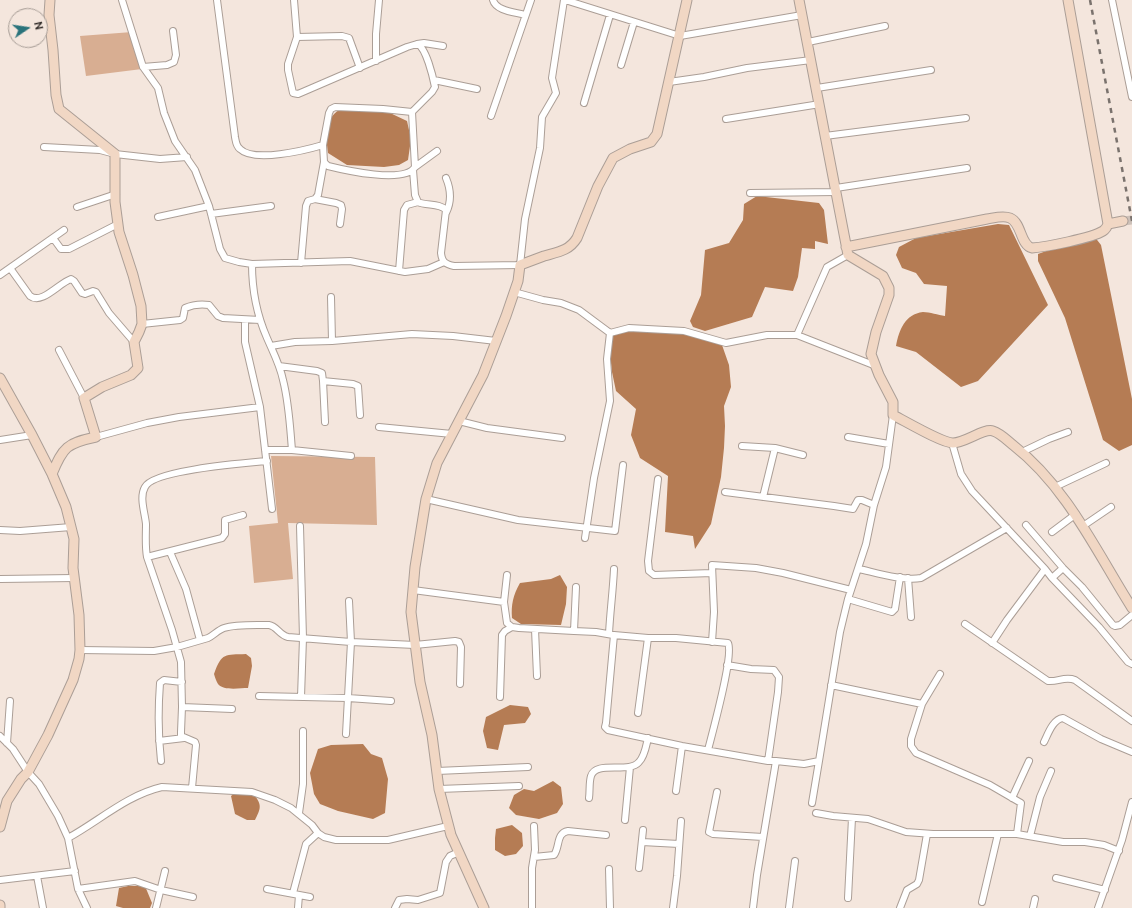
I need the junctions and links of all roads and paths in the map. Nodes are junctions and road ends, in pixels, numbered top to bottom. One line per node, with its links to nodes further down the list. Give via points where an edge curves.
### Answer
1 (50, 0): 45 (street, via 49,15 59,109)
2 (122, 0): 27 (street)
3 (217, 0): 42 (street, via 237,145 243,152 279,155)
4 (294, 0): 20 (street)
5 (379, 0): 25 (street)
6 (493, 0): 13 (street, via 499,8)
7 (531, 0): 13 (street)
8 (566, 0): 14 (street); 72 (street, via 552,78 556,93 542,117 540,148 524,220)
9 (687, 0): 19 (street)
10 (799, 0): 15 (street)
11 (1068, 0): 65 (street)
12 (1112, 0): 34 (street)
13 (525, 15): 38 (street)
14 (610, 15): 16 (street); 35 (street)
15 (802, 15): 19 (street); 21 (street)
16 (634, 22): 19 (street); 26 (street)
17 (885, 26): 21 (street)
18 (172, 30): 27 (street, via 176,55 174,62)
19 (680, 36): 31 (street)
20 (297, 37): 28 (street, via 349,38); 28 (street, via 288,64 292,90 296,94)
21 (808, 42): 24 (street)
22 (417, 44): 23 (street); 25 (street); 30 (street, via 422,47)
23 (443, 46)
24 (811, 60): 31 (street); 32 (street)
25 (376, 61): 28 (street)
26 (621, 65)
27 (143, 67): 46 (street, via 158,88 169,128)
28 (360, 68)
29 (931, 70): 32 (street)
30 (434, 80): 33 (street); 37 (street, via 434,89)
31 (669, 82): 72 (street, via 657,134 651,142 613,158 573,245 566,250)
32 (817, 88): 36 (street)
33 (477, 89)
34 (1132, 97)
35 (584, 103)
36 (820, 104): 40 (street); 41 (street)
37 (412, 112): 42 (street, via 336,107 329,113); 48 (street)
38 (491, 116)
39 (966, 118): 41 (street)
40 (726, 119)
41 (825, 136): 51 (street)
42 (323, 145): 47 (street)
43 (44, 147): 45 (street, via 100,150)
44 (437, 151): 48 (street)
45 (115, 154): 46 (street, via 160,159); 53 (street)
46 (187, 157): 56 (street, via 196,170)
47 (324, 162): 48 (street, via 334,168 370,174 395,175 409,172); 54 (street)
48 (414, 168): 55 (street, via 415,195)
49 (967, 168): 51 (street)
50 (446, 178): 59 (street, via 450,190 450,204)
51 (836, 190): 52 (street); 68 (street)
52 (750, 193)
53 (116, 194): 58 (street); 63 (street)
54 (316, 199): 64 (street, via 341,205); 70 (street, via 308,202 306,206)
55 (418, 202): 59 (street, via 441,206); 74 (street, via 407,205 404,210)
56 (209, 206): 60 (street); 61 (street)
57 (271, 206): 60 (street)
58 (77, 207)
59 (446, 213): 69 (street, via 441,253)
60 (211, 214): 71 (street, via 223,254 230,260)
61 (158, 216)
62 (1123, 221): 65 (street)
63 (118, 224): 67 (street, via 69,249 62,249); 80 (street, via 141,306)
64 (340, 224)
65 (1108, 224): 68 (street, via 1102,231 1090,236 1037,248 1029,247 1015,222 1005,217 980,220)
66 (64, 230): 67 (street)
67 (53, 238): 73 (street)
68 (847, 251): 82 (street, via 827,267); 89 (street, via 883,276 889,288 871,354)
69 (444, 262): 72 (street, via 454,266); 74 (street, via 414,272)
70 (301, 263): 71 (street); 74 (street, via 350,261)
71 (252, 264): 79 (street, via 252,288)
72 (520, 266): 76 (street)
73 (10, 268): 75 (street); 85 (street, via 33,298 40,298 71,279 82,293 96,292)
74 (399, 271)
75 (0, 275)
76 (514, 292): 81 (street, via 579,310); 84 (street)
77 (331, 297): 83 (street)
78 (245, 320): 79 (street); 80 (street, via 218,316 205,304 185,308 180,320); 93 (street, via 247,354)
79 (260, 320): 86 (street)
80 (142, 324): 85 (street)
81 (610, 333): 82 (street, via 629,328 684,331 726,343 767,335); 133 (street, via 607,359 610,401)
82 (797, 334): 89 (street)
83 (332, 341): 84 (street, via 412,334); 86 (street, via 295,342)
84 (496, 341): 96 (street, via 483,375)
85 (134, 342): 92 (street, via 138,368 131,375)
86 (271, 346): 88 (street)
87 (59, 350): 92 (street)
88 (279, 366): 91 (street, via 317,371 322,373); 111 (street, via 287,399)
89 (876, 366): 95 (street, via 893,402)
90 (0, 378): 101 (street)
91 (323, 381): 94 (street, via 356,384); 97 (street)
92 (84, 398): 102 (street)
93 (260, 407): 102 (street, via 179,417); 110 (street)
94 (360, 415)
95 (893, 415): 106 (street); 107 (street)
96 (459, 421): 100 (street); 104 (street, via 501,431)
97 (325, 422)
98 (379, 427): 100 (street)
99 (1068, 432): 112 (street)
100 (452, 434): 123 (street, via 437,463)
101 (32, 435): 105 (street); 118 (street)
102 (96, 437): 118 (street, via 67,446)
103 (848, 437): 107 (street)
104 (562, 438)
105 (0, 440)
106 (952, 443): 112 (street, via 993,430); 134 (street, via 961,474 972,491)
107 (889, 444): 124 (street, via 886,466)
108 (742, 446): 109 (street)
109 (775, 448): 114 (street); 122 (street)
110 (265, 450): 111 (street); 115 (street)
111 (292, 450): 113 (street)
112 (1022, 452): 120 (street)
113 (351, 456)
114 (803, 456)
115 (267, 461): 126 (street); 139 (street, via 188,470 147,484 143,495)
116 (1106, 462): 120 (street)
117 (623, 465): 133 (street, via 615,531)
118 (52, 474): 132 (street, via 66,507)
119 (658, 479): 144 (street, via 649,571 654,575)
120 (1055, 487): 127 (street)
121 (725, 492): 122 (street)
122 (763, 498): 124 (street, via 851,509 858,500)
123 (426, 499): 133 (street, via 518,520); 152 (street)
124 (874, 505): 142 (street)
125 (1111, 507): 131 (street)
126 (272, 509)
127 (1076, 514): 131 (street); 136 (street)
128 (242, 515): 138 (street, via 225,520 225,534 222,538)
129 (1026, 524): 140 (street)
130 (300, 526): 165 (street)
131 (1083, 526): 157 (street)
132 (71, 527): 135 (street); 147 (street, via 74,539)
133 (586, 528): 137 (street)
134 (1008, 528): 143 (street); 148 (street, via 924,577)
135 (0, 530)
136 (1052, 532)
137 (585, 538)
138 (170, 552): 139 (street); 167 (street, via 189,595)
139 (147, 557): 172 (street)
140 (1063, 568): 149 (street); 158 (street, via 1113,625 1120,625)
141 (614, 569): 164 (street)
142 (859, 569): 146 (street); 153 (street)
143 (1045, 569): 149 (street); 170 (street)
144 (712, 573): 153 (street, via 712,565 756,568); 169 (street)
145 (507, 575): 156 (street)
146 (900, 577): 148 (street); 154 (street, via 895,609 892,612)
147 (74, 578): 150 (street); 173 (street)
148 (908, 578): 159 (street)
149 (1052, 578): 174 (street)
150 (0, 579)
151 (576, 587): 163 (street)
152 (413, 590): 156 (street); 171 (street, via 411,612)
153 (851, 590): 154 (street)
154 (848, 599): 180 (street)
155 (349, 601): 168 (street)
156 (504, 602): 161 (street, via 507,623)
157 (1132, 608)
158 (1132, 615)
159 (911, 617)
160 (966, 624): 170 (street)
161 (512, 627): 162 (street); 183 (street, via 502,635)
162 (535, 629): 163 (street); 177 (street)
163 (574, 631): 164 (street)
164 (612, 635): 166 (street); 196 (street, via 605,727 608,730)
165 (303, 638): 167 (street, via 284,636 269,625 230,626); 168 (street); 182 (street)
166 (648, 638): 169 (street); 190 (street)
167 (200, 640): 172 (street)
168 (351, 642): 171 (street); 184 (street)
169 (712, 642): 175 (street, via 728,643 730,648)
170 (992, 643): 191 (street, via 1048,681 1068,678 1075,680)
171 (415, 645): 179 (street, via 459,642); 211 (street)
172 (177, 647): 173 (street, via 137,652); 178 (street)
173 (80, 650): 212 (street, via 73,680)
174 (1132, 664)
175 (727, 665): 201 (street); 204 (street, via 774,670 779,677)
176 (940, 674): 187 (street)
177 (537, 676)
178 (182, 682): 188 (street); 197 (street, via 164,680 160,683)
179 (460, 684)
180 (831, 684): 187 (street); 206 (street)
181 (260, 696): 182 (street)
182 (301, 697): 184 (street)
183 (500, 697)
184 (348, 698): 186 (street); 193 (street)
185 (10, 701): 198 (street)
186 (391, 701)
187 (922, 704): 219 (street, via 911,739 913,750 990,785)
188 (182, 707): 189 (street); 195 (street, via 180,732)
189 (232, 709)
190 (638, 713)
191 (1132, 721)
192 (303, 731): 222 (street, via 303,784)
193 (346, 734)
194 (0, 736): 198 (street)
195 (184, 738): 197 (street); 214 (street, via 195,742 196,745)
196 (648, 738): 200 (street); 209 (street, via 639,763)
197 (159, 741): 203 (street)
198 (7, 742): 212 (street)
199 (1044, 742): 202 (street, via 1056,721 1063,718)
200 (682, 746): 201 (street); 216 (street)
201 (708, 750): 204 (street)
202 (1132, 752)
203 (161, 761)
204 (768, 761): 205 (street)
205 (776, 761): 206 (street, via 804,764); 237 (street)
206 (819, 761): 221 (street)
207 (1028, 761): 219 (street)
208 (528, 767): 211 (street)
209 (630, 767): 218 (street, via 595,770 591,775); 225 (street)
210 (1051, 770): 236 (street, via 1040,797)
211 (437, 771): 215 (street)
212 (28, 772): 229 (street, via 7,802); 238 (street, via 39,784)
213 (519, 786): 215 (street)
214 (192, 788): 222 (street, via 252,792 275,800); 238 (street, via 152,789 124,802)
215 (439, 790): 227 (street)
216 (676, 791)
217 (717, 792): 237 (street, via 709,832)
218 (589, 798)
219 (1012, 798): 234 (street, via 1021,803)
220 (1132, 802): 241 (street)
221 (812, 803)
222 (299, 813): 231 (street)
223 (816, 813): 224 (street)
224 (852, 818): 232 (street, via 868,819 906,832); 259 (street)
225 (625, 820)
226 (681, 822): 240 (street)
227 (448, 826): 231 (street, via 388,840 336,840); 242 (street)
228 (534, 826): 243 (street)
229 (0, 827)
230 (643, 830): 239 (street)
231 (318, 833): 256 (street, via 306,844)
232 (927, 834): 233 (street); 273 (street, via 919,880 907,890)
233 (998, 834): 234 (street); 261 (street)
234 (1017, 834): 236 (street)
235 (606, 835): 243 (street, via 564,832 554,855)
236 (1030, 836): 241 (street, via 1104,845)
237 (763, 837): 271 (street)
238 (68, 838): 247 (street)
239 (642, 842): 240 (street); 245 (street)
240 (680, 844): 270 (street)
241 (1118, 851): 255 (street)
242 (459, 852): 266 (street, via 450,856 446,862 440,893 418,900 399,900); 267 (street)
243 (534, 857): 268 (street)
244 (795, 861): 272 (street)
245 (639, 868)
246 (609, 869): 269 (street)
247 (75, 871): 249 (street); 252 (street)
248 (165, 871): 254 (street)
249 (37, 876): 251 (street); 262 (street)
250 (1056, 878): 255 (street)
251 (0, 880)
252 (78, 889): 254 (street, via 135,881); 263 (street)
253 (267, 889): 256 (street)
254 (161, 890): 257 (street); 264 (street)
255 (1105, 890): 275 (street)
256 (296, 894): 258 (street); 265 (street)
257 (193, 897)
258 (310, 897)
259 (848, 898)
260 (1035, 899): 274 (street)
261 (982, 902)
262 (43, 908)
263 (87, 908)
264 (156, 908)
265 (298, 908)
266 (395, 908)
267 (484, 908)
268 (532, 908)
269 (610, 908)
270 (673, 908)
271 (753, 908)
272 (789, 908)
273 (900, 908)
274 (1033, 908)
275 (1098, 908)

